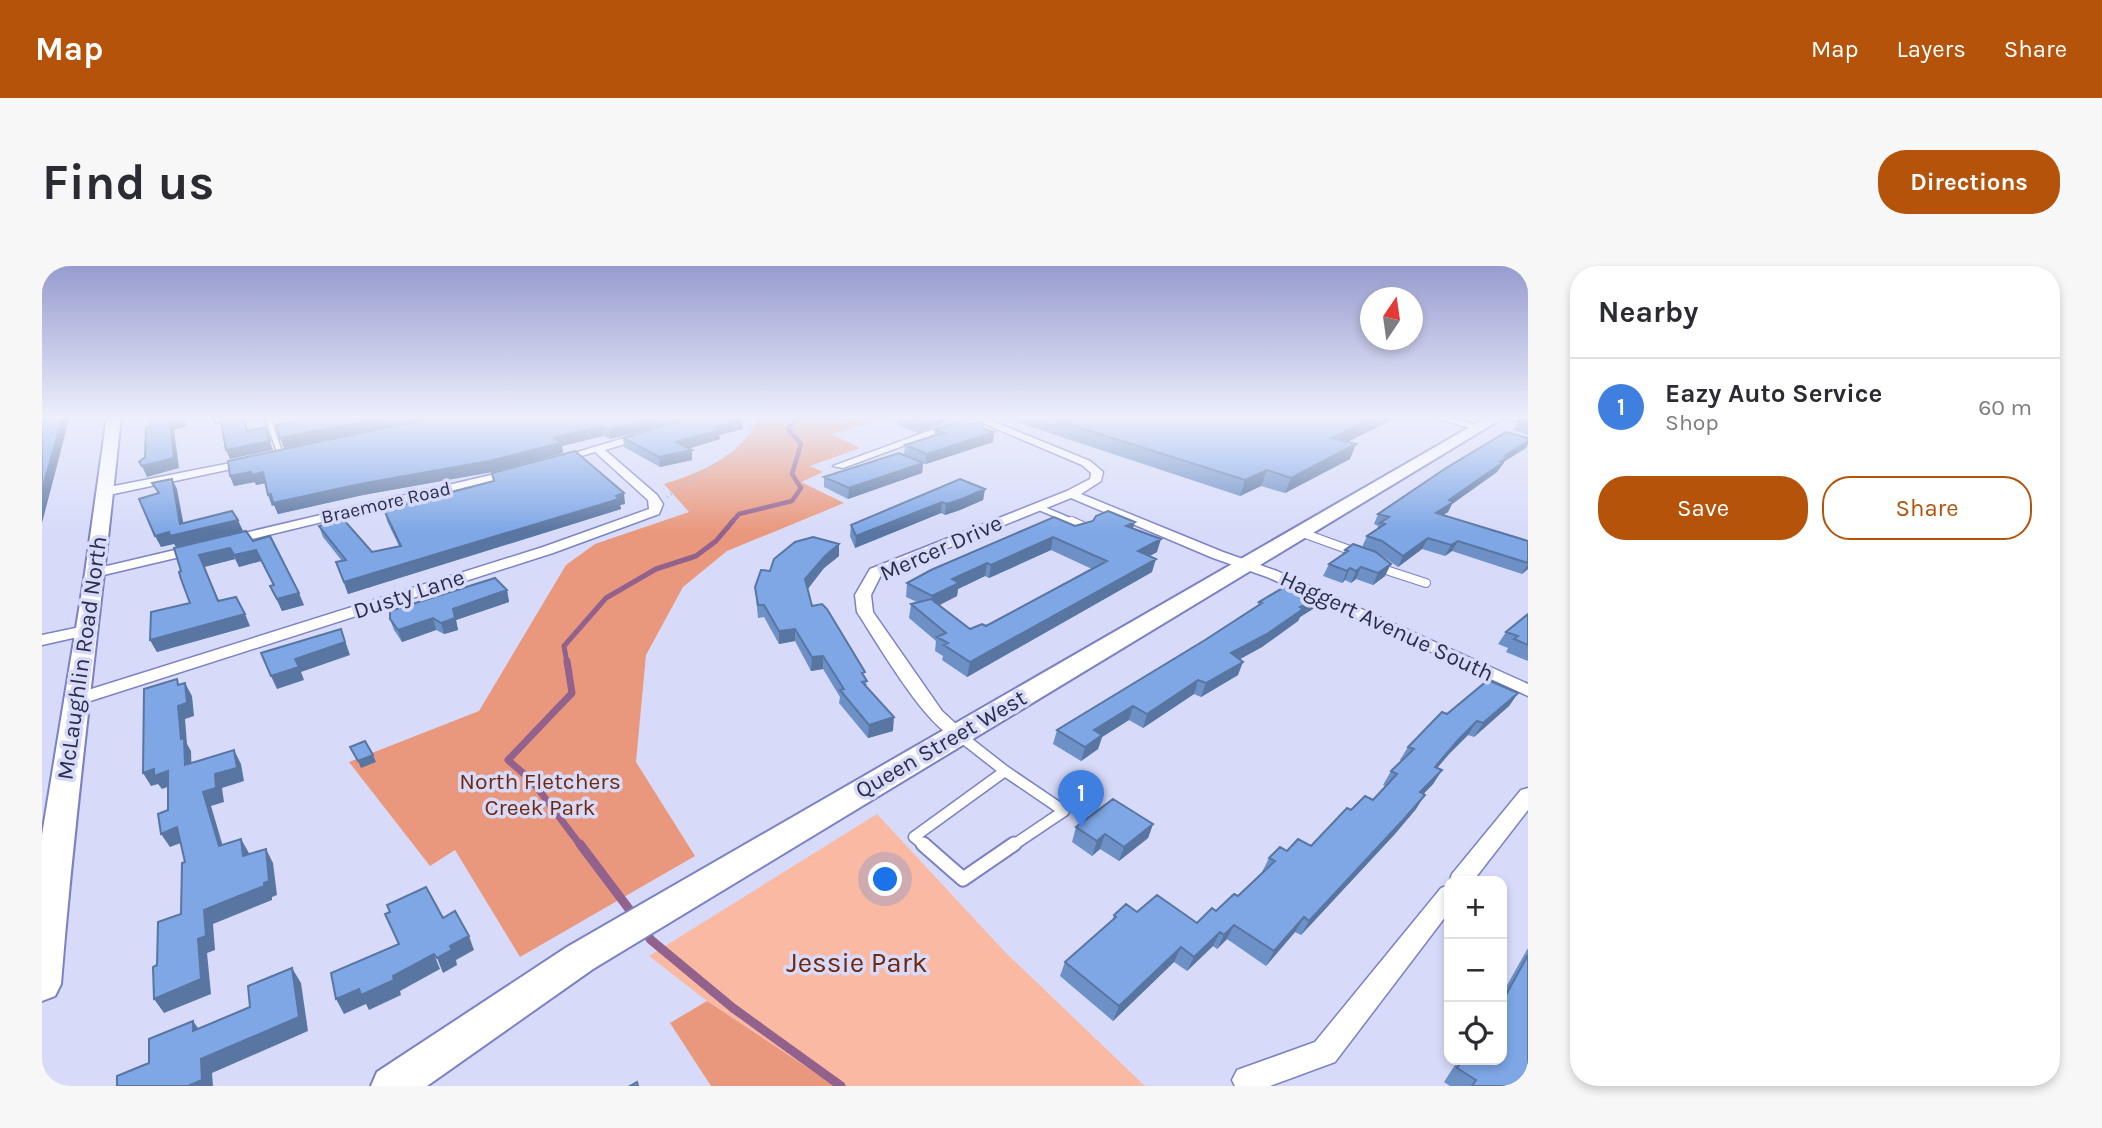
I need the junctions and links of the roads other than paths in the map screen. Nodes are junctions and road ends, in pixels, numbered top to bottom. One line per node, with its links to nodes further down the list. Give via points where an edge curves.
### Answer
1 (109, 454): 10 (main road, McLaughlin Road North)
2 (289, 454): 8 (street)
3 (576, 454): 18 (street, Braemore Road)
4 (604, 454): 23 (street, Dusty Lane, via 657,504 655,511 548,550)
5 (872, 454): 9 (street)
6 (1065, 454): 11 (street, Mercer Drive, via 1097,472 1095,481)
7 (1434, 454): 14 (main road, Queen Street West)
8 (281, 456): 10 (street)
9 (839, 466)
10 (104, 492): 18 (main road, McLaughlin Road North)
11 (1071, 494): 12 (street, Mercer Drive); 17 (street, Haggert Avenue South)
12 (1038, 507): 13 (lane); 24 (street, Mercer Drive, via 875,572 863,595 865,611 935,715)
13 (1087, 528)
14 (1300, 532): 15 (lane); 17 (main road, Queen Street West)
15 (1363, 554)
16 (1374, 558): 19 (lane, via 1389,571)
17 (1245, 564): 22 (street, Haggert Avenue South); 24 (main road, Queen Street West)
18 (96, 573): 20 (main road, McLaughlin Road North)
19 (1426, 583)
20 (85, 631): 21 (street); 23 (main road, McLaughlin Road North)
21 (42, 640)
22 (1528, 691)
23 (75, 700): 29 (main road, McLaughlin Road North)
24 (958, 734): 25 (lane); 31 (main road, Queen Street West, via 608,941)
25 (1005, 771): 25 (lane, via 1064,811 963,879 914,837)
26 (1528, 795): 27 (street)
27 (1464, 876)
28 (1444, 901): 30 (street, via 1325,1052)
29 (42, 984)
30 (1247, 1080)
31 (392, 1086)

